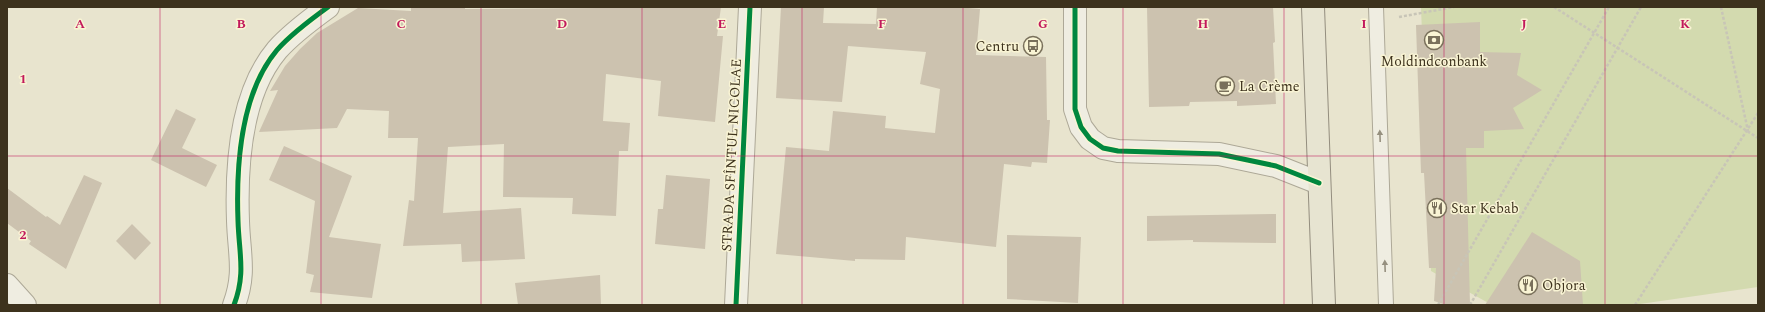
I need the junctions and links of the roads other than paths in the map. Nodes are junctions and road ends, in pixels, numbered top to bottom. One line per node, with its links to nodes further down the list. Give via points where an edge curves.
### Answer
1 (328, 7): 9 (street, via 277,50 257,84 246,117 241,144 238,220 242,271 240,290)
2 (750, 7): 10 (street, STRADA SFÎNTUL NICOLAE)
3 (1075, 7): 6 (street, via 1075,110 1081,127 1090,139 1103,148 1118,151 1219,154 1276,166)
4 (1313, 7): 6 (main road)
5 (1376, 7): 12 (lane, one-way to 5)
6 (1319, 183): 11 (main road)
7 (7, 285): 8 (street)
8 (25, 305)
9 (234, 305)
10 (736, 305)
11 (1324, 305)
12 (1386, 305)

